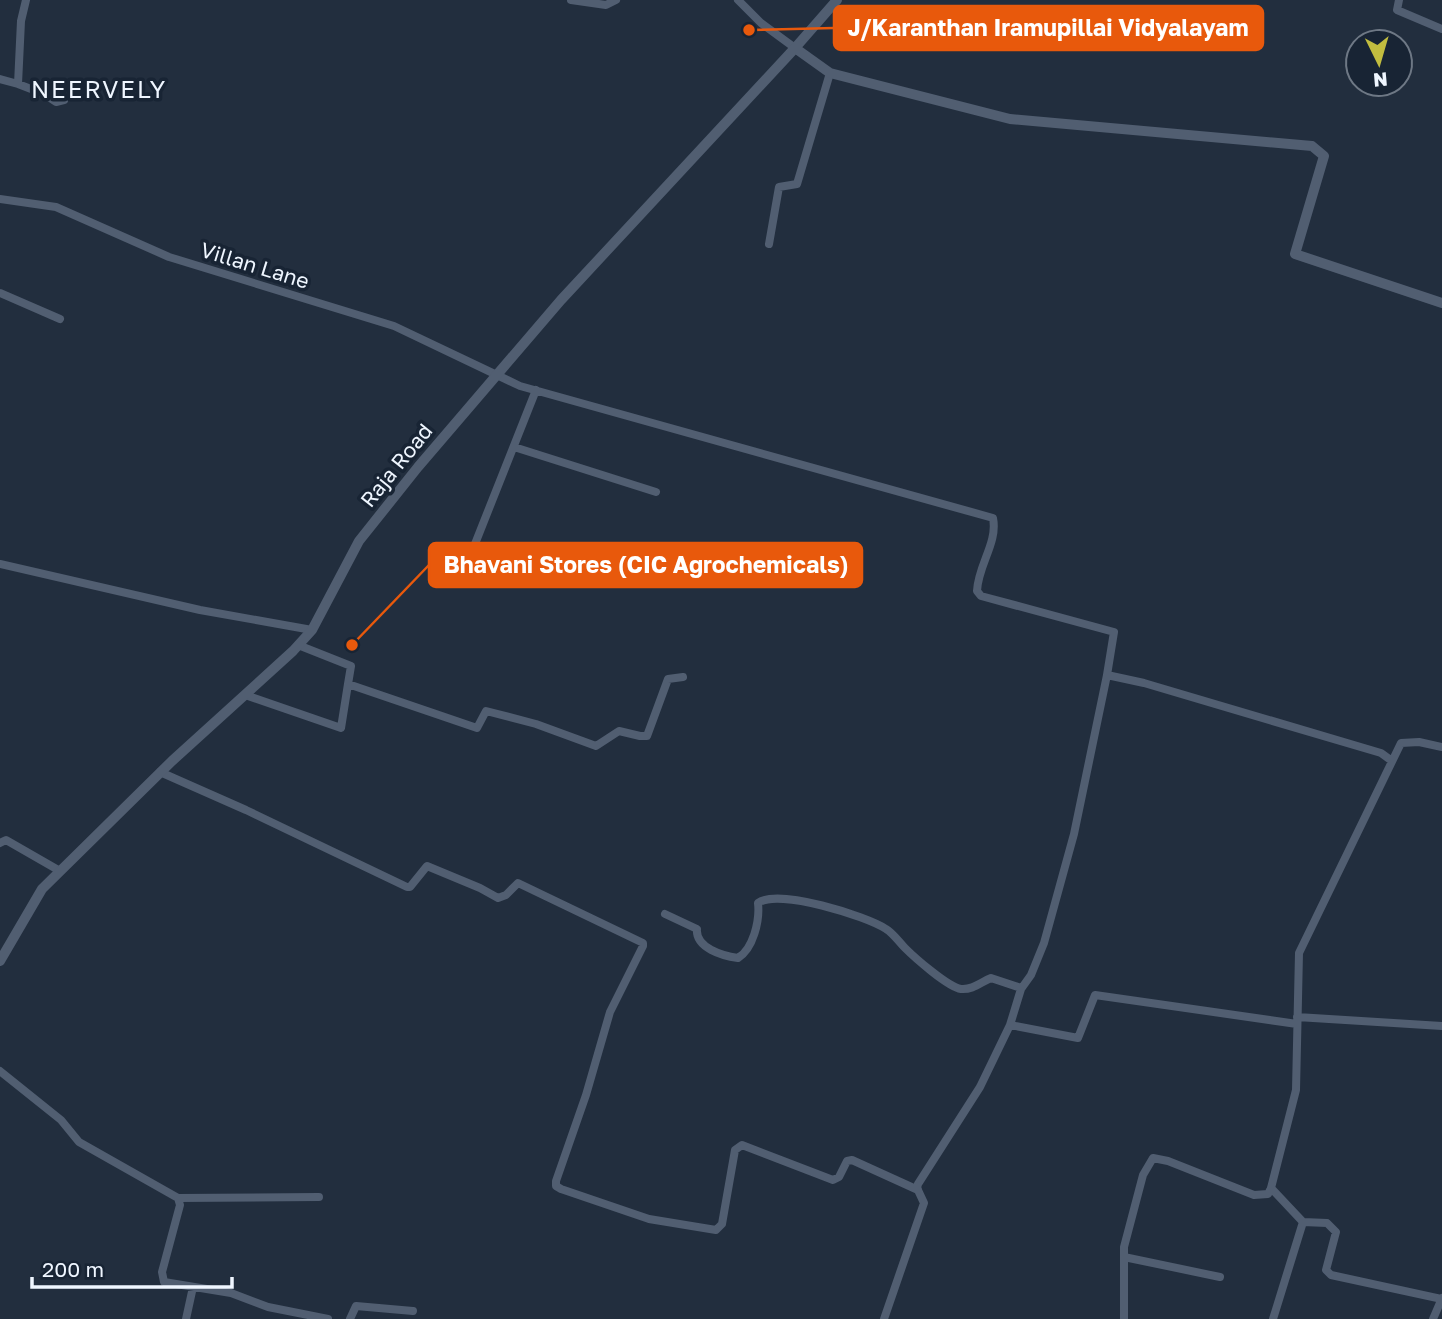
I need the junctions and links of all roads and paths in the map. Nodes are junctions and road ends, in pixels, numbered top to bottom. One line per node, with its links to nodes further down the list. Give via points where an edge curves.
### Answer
1 (26, 0): 11 (street)
2 (571, 0): 3 (street, via 606,5)
3 (616, 0)
4 (738, 0): 8 (street)
5 (837, 0): 8 (street, Raja Road)
6 (1399, 0): 7 (street, via 1397,10)
7 (1442, 29)
8 (795, 48): 9 (street); 18 (street, Raja Road)
9 (830, 73): 14 (street, via 797,184 779,187); 16 (street, via 1010,119 1311,146 1324,156 1295,254)
10 (0, 79): 11 (street)
11 (18, 84): 12 (street, via 55,102)
12 (64, 100)
13 (0, 199): 18 (street, Villan Lane, via 56,207 169,257 394,326)
14 (769, 244)
15 (0, 293): 17 (street)
16 (1442, 303)
17 (60, 320)
18 (496, 376): 19 (street, Villan Lane); 24 (street, Raja Road, via 359,541)
19 (536, 390): 20 (street); 26 (street, Villan Lane, via 993,518 996,531 976,591 1114,632)
20 (514, 447): 21 (street); 22 (street)
21 (656, 492)
22 (471, 555)
23 (0, 564): 24 (street, via 200,610)
24 (312, 630): 25 (street, Raja Road)
25 (299, 645): 28 (street, via 351,666); 29 (street, Raja Road)
26 (1107, 674): 31 (street, via 1381,752); 38 (street, via 1061,888 1044,943)
27 (683, 677): 28 (street, via 668,679 647,736 619,731 596,746 486,711 477,728)
28 (348, 684): 29 (street, via 341,728)
29 (245, 695): 32 (street, Raja Road)
30 (1442, 747): 31 (street, via 1401,743)
31 (1392, 761): 39 (street, via 1299,953)
32 (160, 772): 34 (street, Raja Road); 44 (street, via 407,887 427,866 498,898 514,885 524,884 643,943 610,1012 555,1181 561,1189 649,1219 716,1230 722,1224 735,1150 741,1145 833,1180 852,1160)
33 (0, 843): 34 (street, via 6,840)
34 (60, 871): 36 (street, Raja Road)
35 (665, 914): 38 (street, via 697,929 700,942 709,949 738,958 747,953 763,899 797,900 866,918 888,929 950,985 974,988 991,978)
36 (4, 944): 37 (street, Raja Road)
37 (0, 961)
38 (1021, 988): 40 (street)
39 (1297, 1021): 40 (street, via 1095,995 1078,1038); 41 (street); 43 (street, via 1296,1090)
40 (1010, 1025): 44 (street, via 980,1087)
41 (1442, 1026)
42 (0, 1072): 46 (street, via 61,1120 79,1142)
43 (1271, 1188): 47 (street); 48 (street, via 1268,1194 1254,1195 1153,1158 1143,1175)
44 (918, 1190): 56 (street, via 924,1203)
45 (319, 1197): 46 (street)
46 (178, 1198): 50 (street, via 162,1272 164,1282)
47 (1303, 1222): 51 (street, via 1327,1223 1336,1232 1326,1270 1331,1275); 58 (street)
48 (1124, 1257): 49 (street); 57 (street)
49 (1220, 1277)
50 (193, 1287): 53 (street); 54 (street)
51 (1442, 1298): 59 (street)
52 (413, 1311): 55 (street, via 356,1306)
53 (186, 1319)
54 (328, 1319)
55 (350, 1319)
56 (884, 1319)
57 (1124, 1319)
58 (1273, 1319)
59 (1433, 1319)

